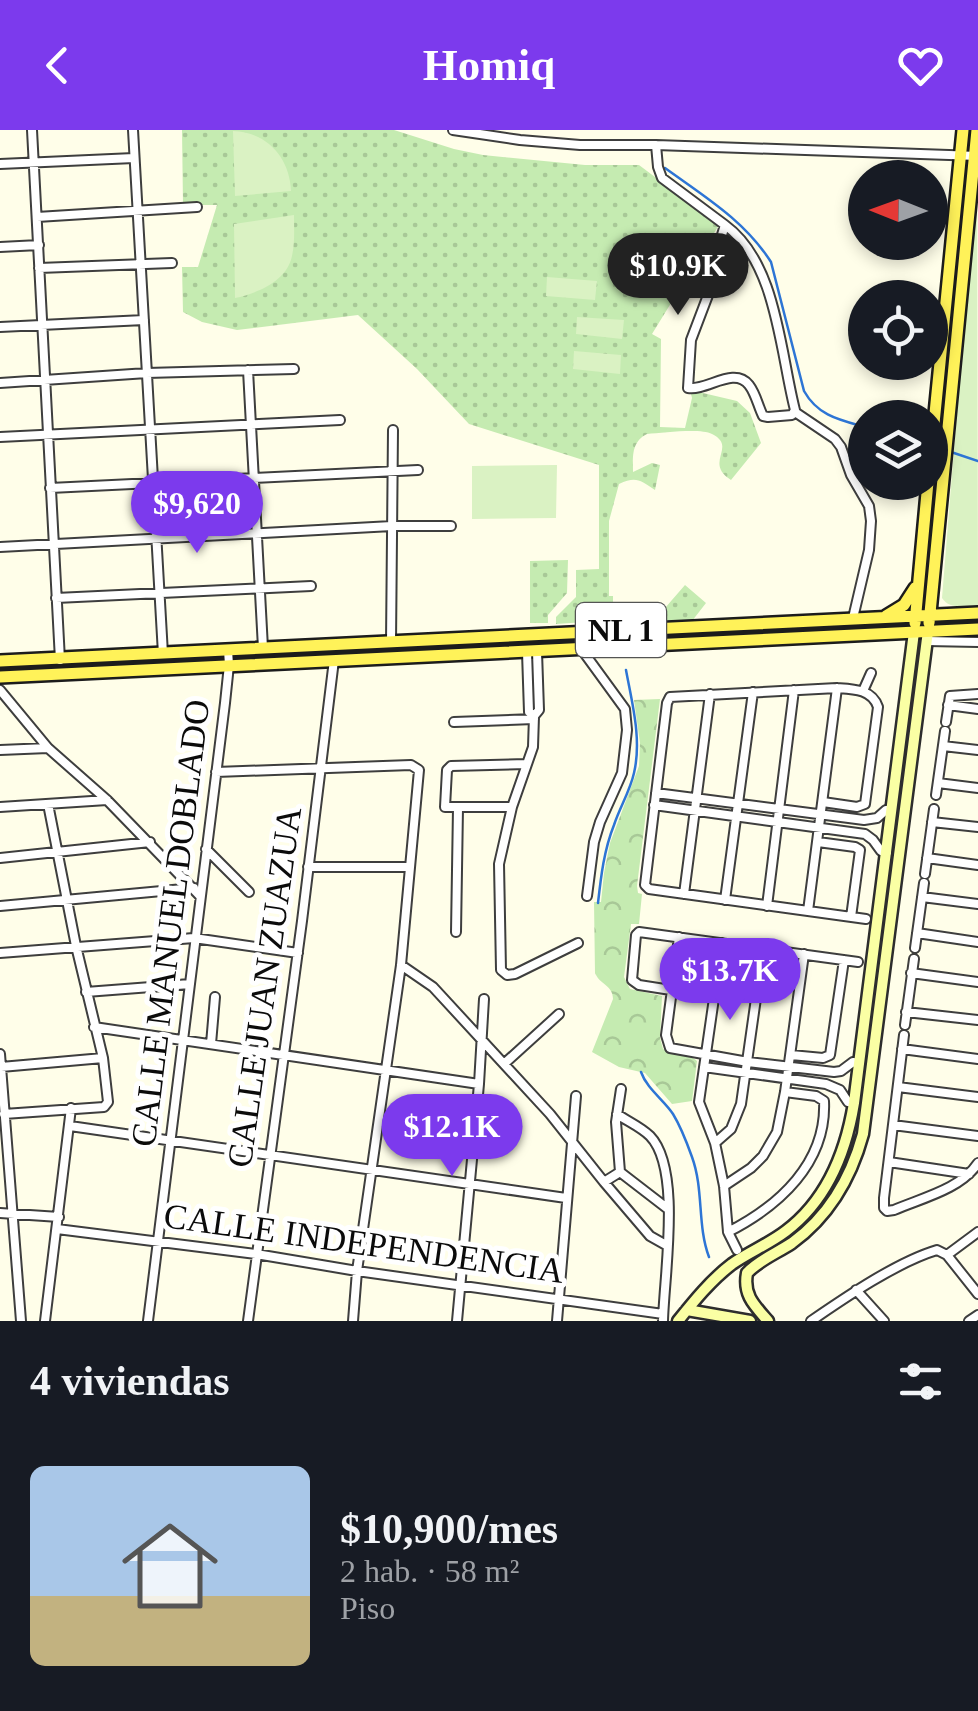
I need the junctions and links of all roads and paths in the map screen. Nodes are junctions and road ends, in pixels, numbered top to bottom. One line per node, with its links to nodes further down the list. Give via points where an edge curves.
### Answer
1 (32, 130): 9 (street)
2 (133, 130): 8 (street)
3 (453, 130): 6 (street, via 551,143)
4 (964, 130): 7 (main road)
5 (976, 130): 7 (main road)
6 (656, 145): 7 (street); 14 (street, via 662,178)
7 (970, 155): 28 (main road)
8 (134, 158): 9 (street); 12 (street)
9 (34, 162): 10 (street); 13 (street)
10 (0, 164)
11 (196, 207): 12 (street)
12 (137, 210): 13 (street); 18 (street)
13 (37, 217): 15 (street)
14 (726, 225): 29 (street, via 766,284); 29 (street, via 691,340 688,388 740,378 765,417)
15 (39, 245): 16 (street); 19 (street)
16 (0, 247)
17 (172, 263): 18 (street)
18 (140, 265): 19 (street); 20 (street)
19 (39, 268): 21 (street)
20 (144, 320): 21 (street); 25 (street)
21 (42, 325): 22 (street); 26 (street)
22 (0, 327)
23 (294, 369): 24 (street)
24 (248, 370): 25 (street); 31 (street)
25 (148, 373): 26 (street); 32 (street)
26 (44, 380): 27 (street); 34 (street)
27 (0, 383)
28 (943, 400)
29 (795, 412): 59 (street, via 835,439 869,506 869,550)
30 (340, 420): 31 (street)
31 (250, 425): 32 (street); 38 (street)
32 (150, 430): 34 (street); 39 (street)
33 (393, 430): 37 (street)
34 (47, 435): 35 (street); 40 (street)
35 (0, 437)
36 (418, 470): 37 (street)
37 (393, 471): 38 (street); 43 (street)
38 (252, 479): 39 (street); 45 (street)
39 (152, 484): 40 (street); 46 (street)
40 (50, 488): 47 (street)
41 (926, 500): 49 (main road)
42 (934, 500): 52 (main road)
43 (392, 526): 44 (street); 45 (street); 63 (street)
44 (451, 526)
45 (256, 534): 46 (street); 51 (street)
46 (156, 540): 47 (street); 53 (street)
47 (53, 544): 48 (street); 54 (street)
48 (0, 547)
49 (919, 580): 57 (main road, via 904,605); 58 (main road)
50 (311, 586): 51 (street)
51 (260, 588): 53 (street); 65 (street)
52 (932, 590): 55 (main road, via 943,607); 56 (main road)
53 (159, 592): 54 (street); 69 (street)
54 (56, 598): 70 (street)
55 (971, 614): 56 (main road, NL 1)
56 (930, 616): 58 (main road, NL 1); 62 (main road)
57 (882, 617): 58 (main road, NL 1); 59 (main road, NL 1)
58 (915, 617): 61 (main road)
59 (853, 618): 63 (main road, NL 1)
60 (978, 629): 62 (main road, NL 1)
61 (914, 632): 62 (main road, NL 1); 67 (main road, NL 1); 87 (main road)
62 (928, 636): 64 (street); 88 (main road)
63 (391, 642): 65 (main road, NL 1)
64 (978, 642)
65 (263, 648): 66 (main road, NL 1)
66 (228, 650): 69 (main road, NL 1); 73 (street, CALLE MANUEL DOBLADO)
67 (582, 650): 68 (main road, NL 1); 140 (street, via 625,709 628,730 622,774 594,842)
68 (532, 652): 71 (main road, NL 1); 83 (street); 84 (street)
69 (163, 654): 70 (main road, NL 1)
70 (60, 660): 72 (main road, NL 1)
71 (334, 660): 73 (main road, NL 1); 96 (street, CALLE JUAN ZUAZUA)
72 (0, 661)
73 (229, 666): 75 (main road, NL 1); 97 (street, CALLE MANUEL DOBLADO)
74 (872, 672): 80 (street)
75 (0, 678)
76 (837, 688): 78 (street); 80 (street); 104 (street)
77 (0, 690): 92 (street)
78 (794, 690): 79 (street); 113 (street)
79 (754, 692): 81 (street); 107 (street)
80 (863, 692): 104 (street, via 878,707 865,804)
81 (710, 694): 100 (street, via 668,698); 102 (street)
82 (978, 694): 85 (street)
83 (539, 696): 84 (street); 89 (street)
84 (528, 697): 89 (street)
85 (949, 700): 86 (street); 91 (street)
86 (978, 709)
87 (904, 711): 88 (main road); 114 (main road)
88 (918, 713): 115 (main road)
89 (534, 718): 90 (street); 95 (street)
90 (454, 722)
91 (943, 746): 94 (street); 98 (street)
92 (48, 748): 93 (street); 103 (street)
93 (0, 750)
94 (978, 750)
95 (526, 764): 109 (street); 110 (street, via 451,766 445,807)
96 (320, 769): 97 (street); 135 (street, CALLE JUAN ZUAZUA); 136 (street, via 418,767)
97 (216, 772): 128 (street, CALLE MANUEL DOBLADO)
98 (938, 783): 99 (street); 101 (street)
99 (978, 788)
100 (656, 793): 102 (street); 106 (street)
101 (936, 795)
102 (696, 799): 107 (street); 112 (street)
103 (107, 800): 105 (street); 126 (street)
104 (823, 802): 116 (street)
105 (48, 804): 108 (street); 130 (street)
106 (654, 805): 112 (street); 139 (street, via 645,886)
107 (739, 805): 113 (street); 117 (street)
108 (0, 807)
109 (512, 807): 110 (street); 154 (street, via 499,864 501,970 515,974)
110 (458, 808): 150 (street)
111 (934, 809): 121 (street)
112 (695, 810): 117 (street); 139 (street)
113 (780, 810): 116 (street); 120 (street)
114 (891, 810): 115 (main road); 118 (street); 129 (main road)
115 (905, 812): 131 (main road)
116 (821, 815): 119 (street); 122 (street)
117 (738, 817): 120 (street); 143 (street)
118 (877, 818): 119 (street); 125 (street)
119 (853, 819): 124 (street)
120 (779, 822): 122 (street); 146 (street)
121 (932, 822): 123 (street); 133 (street)
122 (820, 828): 124 (street); 127 (street)
123 (978, 828)
124 (851, 832): 125 (street)
125 (873, 840): 129 (street)
126 (150, 842): 130 (street); 137 (street)
127 (818, 842): 147 (street); 148 (street, via 860,850)
128 (206, 849): 137 (street, CALLE MANUEL DOBLADO); 138 (street)
129 (886, 852): 131 (main road); 189 (main road)
130 (57, 853): 132 (street); 142 (street)
131 (900, 853): 191 (main road)
132 (0, 858)
133 (927, 858): 134 (street); 141 (street)
134 (978, 864)
135 (308, 867): 136 (street); 161 (street, CALLE JUAN ZUAZUA)
136 (408, 867): 166 (street)
137 (197, 892): 142 (street); 153 (street, CALLE MANUEL DOBLADO)
138 (249, 892)
139 (684, 894): 143 (street)
140 (587, 896)
141 (922, 896): 144 (street); 151 (street)
142 (66, 899): 145 (street); 157 (street)
143 (726, 900): 146 (street)
144 (978, 904)
145 (0, 906)
146 (767, 906): 147 (street)
147 (808, 911): 148 (street)
148 (852, 917): 149 (street)
149 (866, 919)
150 (456, 932)
151 (917, 934): 156 (street); 158 (street)
152 (679, 937): 155 (street); 170 (street); 170 (street, via 636,935 634,983)
153 (194, 938): 157 (street); 161 (street); 169 (street, CALLE MANUEL DOBLADO)
154 (578, 942)
155 (722, 942): 159 (street); 184 (street)
156 (978, 942)
157 (76, 946): 160 (street); 171 (street)
158 (915, 948)
159 (763, 949): 162 (street); 188 (street)
160 (0, 953)
161 (298, 953): 183 (street, CALLE JUAN ZUAZUA)
162 (804, 954): 164 (street); 185 (street)
163 (914, 959): 167 (street)
164 (844, 960): 165 (street); 185 (street, via 830,1055)
165 (858, 962)
166 (401, 965): 179 (street, via 433,987); 196 (street)
167 (912, 973): 168 (street); 174 (street)
168 (978, 982)
169 (190, 984): 171 (street); 178 (street, CALLE MANUEL DOBLADO)
170 (672, 990): 184 (street, via 668,1044)
171 (86, 992): 177 (street)
172 (216, 998): 180 (street)
173 (484, 999): 179 (street)
174 (906, 1012): 176 (street); 181 (street)
175 (558, 1014): 190 (street)
176 (978, 1020)
177 (94, 1027): 178 (street); 186 (street)
178 (182, 1039): 180 (street); 220 (street, CALLE MANUEL DOBLADO)
179 (482, 1040): 190 (street); 204 (street)
180 (211, 1044): 183 (street)
181 (902, 1050): 187 (street); 205 (street)
182 (0, 1054): 192 (street)
183 (284, 1054): 196 (street); 222 (street, CALLE JUAN ZUAZUA)
184 (706, 1055): 188 (street); 193 (street)
185 (791, 1055): 194 (street)
186 (103, 1058): 192 (street); 213 (street, via 107,1104)
187 (978, 1059)
188 (748, 1062): 194 (street); 199 (street)
189 (858, 1063): 191 (main road); 198 (street); 211 (main road)
190 (505, 1064): 219 (street)
191 (872, 1064): 212 (main road)
192 (1, 1067): 200 (street)
193 (704, 1067): 199 (street); 221 (street, via 699,1102)
194 (789, 1067): 195 (street); 201 (street)
195 (803, 1069): 197 (street); 202 (street)
196 (388, 1070): 204 (street); 225 (street)
197 (819, 1070): 198 (street); 203 (street)
198 (841, 1071): 207 (street)
199 (746, 1073): 201 (street); 221 (street, via 736,1121)
200 (1, 1078): 214 (street)
201 (787, 1079): 202 (street); 208 (street)
202 (802, 1081): 203 (street)
203 (818, 1083): 207 (street)
204 (479, 1084): 229 (street)
205 (898, 1087): 210 (street); 216 (street)
206 (621, 1090): 215 (street)
207 (840, 1090): 211 (street)
208 (785, 1092): 230 (street, via 773,1142 752,1168); 237 (street, via 824,1101 817,1144 783,1196)
209 (576, 1096): 219 (street)
210 (978, 1097)
211 (854, 1102): 212 (main road); 243 (main road, via 839,1162 818,1198 788,1230)
212 (867, 1104): 245 (main road, via 858,1155 840,1192 809,1228)
213 (72, 1108): 214 (street); 217 (street)
214 (4, 1114): 233 (street)
215 (617, 1114): 226 (street); 232 (street, via 649,1135 660,1153)
216 (893, 1124): 218 (street); 223 (street)
217 (70, 1126): 220 (street); 235 (street)
218 (978, 1136)
219 (572, 1140): 228 (street); 231 (street)
220 (170, 1142): 222 (street); 239 (street, CALLE MANUEL DOBLADO)
221 (715, 1143): 230 (street)
222 (269, 1156): 225 (street); 241 (street, CALLE JUAN ZUAZUA)
223 (889, 1162): 227 (street); 227 (street, via 887,1210)
224 (978, 1163): 227 (street)
225 (373, 1170): 229 (street); 244 (street)
226 (620, 1172): 228 (street); 232 (street)
227 (970, 1174)
228 (604, 1182): 240 (street)
229 (470, 1186): 231 (street); 246 (street)
230 (724, 1186): 237 (street)
231 (566, 1198): 249 (street)
232 (668, 1209): 240 (street)
233 (11, 1212): 234 (street); 235 (street); 254 (street)
234 (0, 1213)
235 (59, 1217): 236 (street)
236 (57, 1229): 239 (street, CALLE INDEPENDENCIA); 255 (street)
237 (728, 1232): 243 (street)
238 (978, 1232): 242 (street)
239 (158, 1241): 241 (street, CALLE INDEPENDENCIA); 256 (street, CALLE MANUEL DOBLADO)
240 (666, 1246): 250 (street)
241 (256, 1254): 244 (street, CALLE INDEPENDENCIA); 257 (street, CALLE JUAN ZUAZUA)
242 (948, 1255): 247 (street, via 933,1250); 248 (street)
243 (736, 1256): 245 (main road); 251 (main road)
244 (357, 1272): 246 (street, CALLE INDEPENDENCIA); 258 (street)
245 (746, 1273): 263 (main road, via 748,1296)
246 (461, 1286): 249 (street, CALLE INDEPENDENCIA); 259 (street)
247 (856, 1290): 264 (street); 265 (street)
248 (978, 1294)
249 (558, 1299): 253 (street, CALLE INDEPENDENCIA); 260 (street)
250 (665, 1302): 251 (street); 253 (street)
251 (687, 1310): 261 (main road); 262 (main road)
252 (978, 1315): 266 (street)
253 (663, 1318)
254 (21, 1321)
255 (45, 1321)
256 (148, 1321)
257 (248, 1321)
258 (352, 1321)
259 (458, 1321)
260 (557, 1321)
261 (678, 1321)
262 (750, 1321)
263 (768, 1321)
264 (811, 1321)
265 (884, 1321)
266 (969, 1321)

